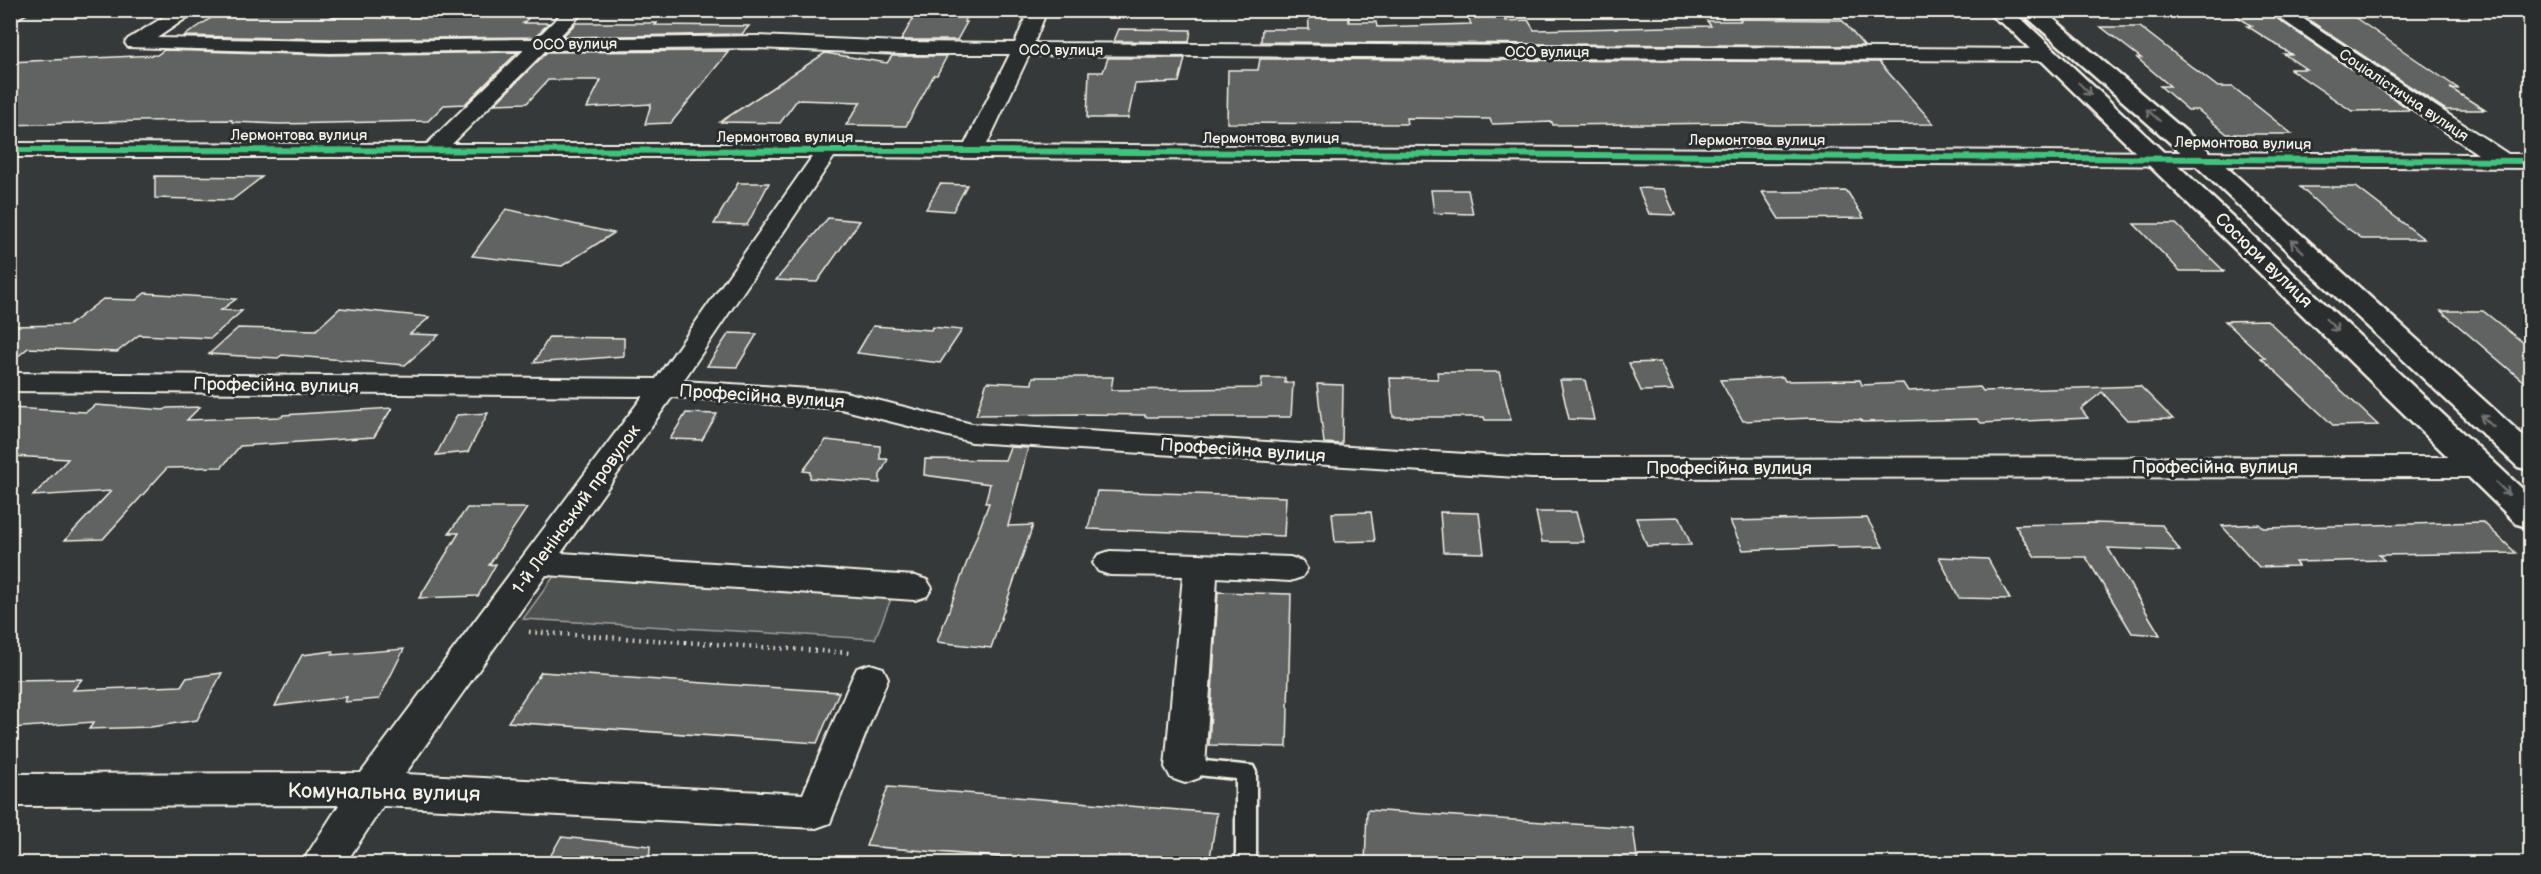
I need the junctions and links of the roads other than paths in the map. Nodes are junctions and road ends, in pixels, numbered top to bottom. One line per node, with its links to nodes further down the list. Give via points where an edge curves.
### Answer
1 (23, 10): 8 (street)
2 (189, 10): 9 (street, ОСО вулиця, via 135,43 330,47)
3 (576, 10): 9 (street)
4 (1038, 10): 10 (street)
5 (1993, 10): 11 (street, Сосюри вулиця, via 2018,26)
6 (2029, 10): 17 (street, Сосюри вулиця, one-way to 6)
7 (2277, 10): 18 (street, Соціалістична вулиця)
8 (10, 17)
9 (541, 44): 10 (street, ОСО вулиця, via 757,42); 13 (street)
10 (1022, 50): 11 (street, ОСО вулиця); 14 (street)
11 (2049, 55): 16 (street, Сосюри вулиця, one-way to 16)
12 (10, 150): 13 (street, Лермонтова вулиця)
13 (433, 150): 15 (street, Лермонтова вулиця)
14 (973, 151): 15 (street, Лермонтова вулиця); 16 (street, Лермонтова вулиця)
15 (826, 153): 22 (street, 1-й Ленінський провулок)
16 (2156, 157): 17 (street, Лермонтова вулиця); 24 (street, Сосюри вулиця, one-way to 24)
17 (2201, 157): 18 (street, Лермонтова вулиця); 23 (street, Сосюри вулиця, one-way to 17)
18 (2502, 160): 19 (street, Лермонтова вулиця); 20 (street, Соціалістична вулиця)
19 (2530, 161)
20 (2530, 179)
21 (10, 382): 22 (street, Професійна вулиця)
22 (664, 388): 24 (street, Професійна вулиця, via 841,400 972,433 1532,468); 26 (street, 1-й Ленінський провулок)
23 (2530, 460)
24 (2481, 467): 25 (street, Сосюри вулиця, one-way to 25)
25 (2530, 516)
26 (537, 563): 30 (street); 33 (street, 1-й Ленінський провулок)
27 (1110, 563): 28 (street)
28 (1201, 565): 29 (street); 32 (street)
29 (1290, 569)
30 (915, 588)
31 (864, 665): 33 (street, Комунальна вулиця, via 816,811)
32 (1185, 767): 36 (lane, via 1246,772)
33 (372, 789): 34 (street, Комунальна вулиця); 35 (street, 1-й Ленінський провулок)
34 (10, 790)
35 (322, 864)
36 (1246, 864)

